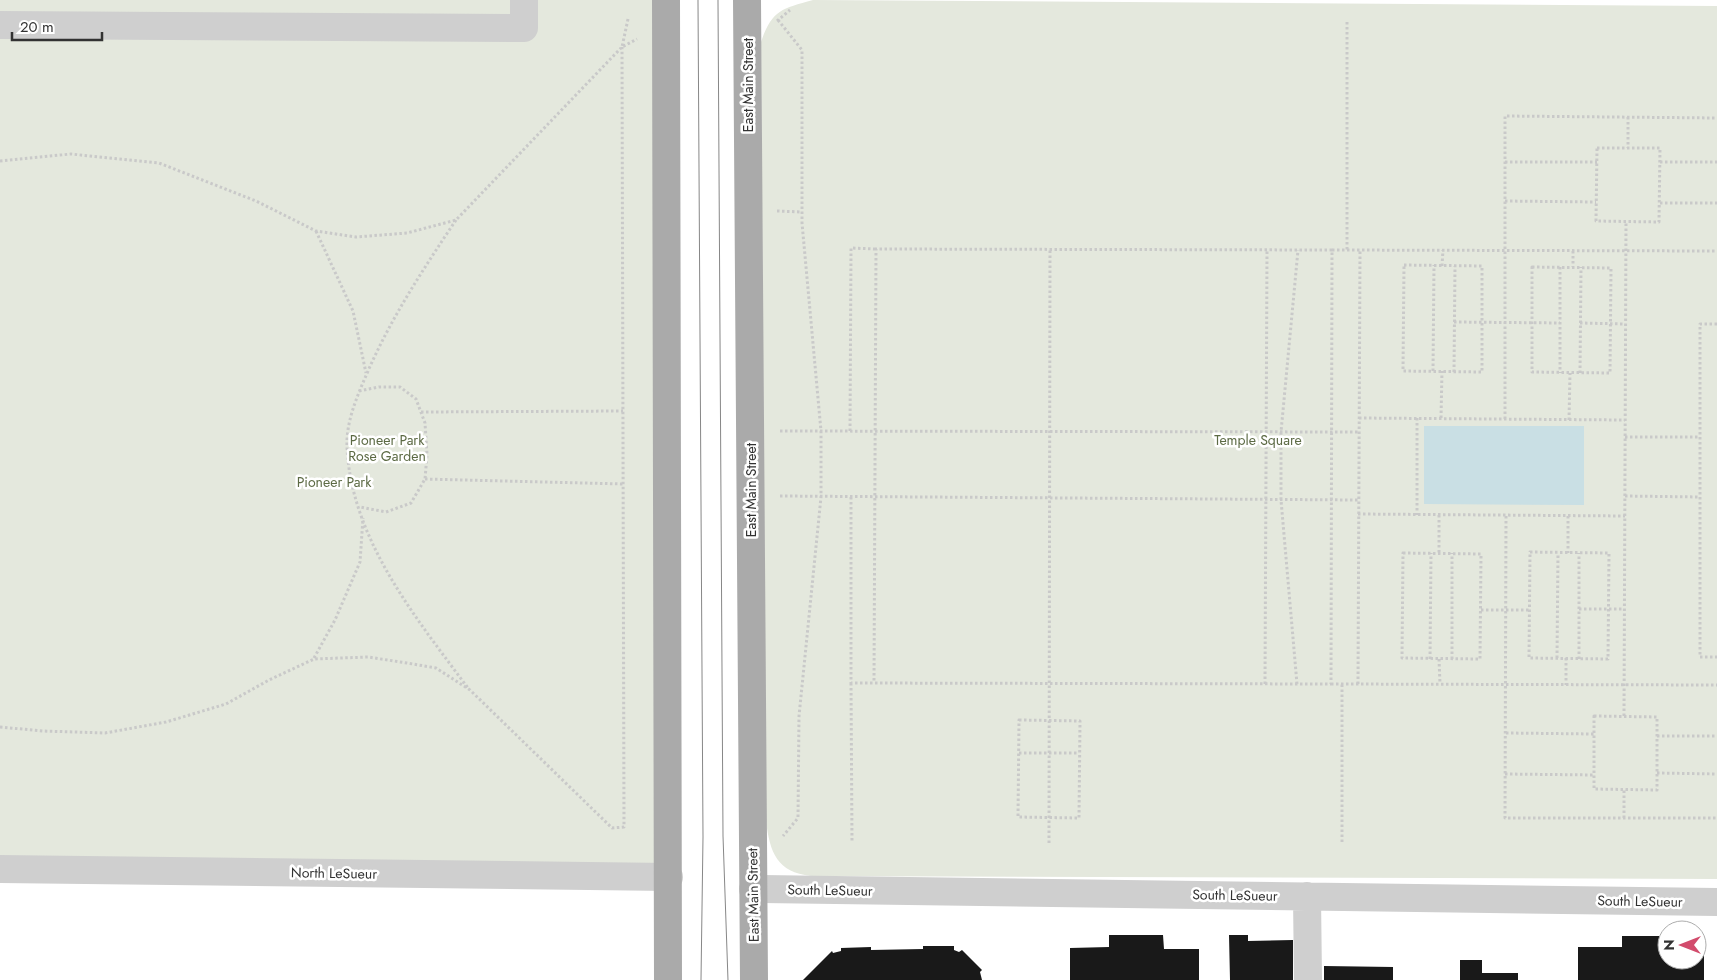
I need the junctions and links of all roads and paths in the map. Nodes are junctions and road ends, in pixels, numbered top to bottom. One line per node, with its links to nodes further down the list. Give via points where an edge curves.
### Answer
1 (524, 0): 7 (street, via 524,28)
2 (666, 0): 159 (main road)
3 (746, 0): 160 (main road, East Main Street)
4 (628, 19): 9 (path)
5 (778, 20): 23 (path, via 802,50)
6 (1347, 22): 32 (path)
7 (0, 25)
8 (640, 38): 9 (path)
9 (622, 47): 24 (path); 62 (path)
10 (1628, 117): 11 (path); 12 (path); 14 (path, via 1505,116)
11 (1717, 118)
12 (1628, 148): 15 (path, via 1596,148); 16 (path, via 1660,148)
13 (0, 162): 26 (path, via 71,154 158,163 256,201)
14 (1505, 162): 15 (path); 18 (path)
15 (1596, 162): 19 (path)
16 (1660, 162): 17 (path); 20 (path)
17 (1717, 162)
18 (1505, 201): 19 (path); 35 (path)
19 (1596, 202): 25 (path, via 1596,221)
20 (1660, 203): 21 (path); 25 (path, via 1659,222)
21 (1717, 203)
22 (769, 211): 23 (path)
23 (802, 212): 71 (path)
24 (456, 220): 26 (path, via 407,233 364,236); 60 (path, via 380,342)
25 (1626, 221): 37 (path)
26 (316, 231): 60 (path, via 353,311)
27 (876, 249): 28 (path); 72 (path, via 851,248); 73 (path)
28 (1050, 249): 29 (path); 74 (path)
29 (1267, 250): 30 (path); 75 (path)
30 (1298, 250): 31 (path); 76 (path)
31 (1332, 250): 32 (path); 77 (path)
32 (1347, 250): 33 (path)
33 (1360, 250): 34 (path); 64 (path)
34 (1443, 250): 35 (path); 40 (path)
35 (1505, 250): 36 (path); 47 (path)
36 (1573, 251): 37 (path); 43 (path)
37 (1626, 251): 38 (path); 52 (path)
38 (1717, 251)
39 (1434, 265): 40 (path); 54 (path); 54 (path, via 1404,265 1403,371)
40 (1442, 266): 41 (path)
41 (1455, 266): 45 (path); 46 (path, via 1482,266)
42 (1560, 267): 43 (path); 48 (path, via 1532,267); 49 (path)
43 (1573, 267): 44 (path)
44 (1581, 267): 50 (path); 51 (path, via 1611,268)
45 (1454, 322): 46 (path); 56 (path)
46 (1482, 322): 47 (path); 56 (path, via 1482,372)
47 (1505, 322): 48 (path); 67 (path)
48 (1532, 323): 49 (path); 57 (path, via 1532,372)
49 (1560, 323): 57 (path)
50 (1580, 323): 51 (path); 59 (path)
51 (1611, 324): 52 (path); 59 (path, via 1610,373)
52 (1625, 324): 69 (path)
53 (1717, 324): 80 (path, via 1700,324)
54 (1433, 371): 55 (path)
55 (1442, 371): 56 (path); 66 (path)
56 (1454, 372)
57 (1560, 373): 58 (path)
58 (1570, 373): 59 (path); 68 (path)
59 (1580, 373)
60 (366, 375): 61 (path)
61 (359, 391): 63 (path, via 400,387 416,399); 94 (path, via 347,446 353,492)
62 (623, 411): 63 (path); 82 (path)
63 (421, 412): 81 (path, via 427,455)
64 (1358, 418): 65 (path); 78 (path)
65 (1417, 418): 66 (path); 96 (path)
66 (1441, 418): 67 (path)
67 (1505, 419): 68 (path)
68 (1569, 420): 69 (path)
69 (1625, 420): 79 (path)
70 (772, 431): 71 (path)
71 (821, 431): 72 (path); 85 (path)
72 (850, 431): 73 (path)
73 (875, 431): 74 (path); 87 (path)
74 (1049, 431): 75 (path); 89 (path)
75 (1266, 432): 76 (path); 90 (path)
76 (1281, 432): 77 (path); 91 (path)
77 (1331, 432): 78 (path); 92 (path)
78 (1358, 432): 93 (path)
79 (1625, 437): 80 (path); 84 (path)
80 (1700, 437): 88 (path)
81 (425, 479): 82 (path); 94 (path, via 411,503 386,512)
82 (624, 484): 135 (path, via 624,827 612,828)
83 (772, 496): 85 (path)
84 (1625, 496): 88 (path); 101 (path)
85 (821, 497): 86 (path); 155 (path, via 799,716 798,818)
86 (851, 497): 87 (path); 123 (path)
87 (874, 497): 89 (path); 122 (path)
88 (1700, 497): 114 (path, via 1700,657)
89 (1049, 498): 90 (path); 124 (path)
90 (1266, 500): 91 (path); 125 (path)
91 (1281, 500): 92 (path); 126 (path)
92 (1331, 500): 93 (path); 127 (path)
93 (1358, 500): 95 (path)
94 (359, 507): 98 (path)
95 (1358, 514): 96 (path); 129 (path)
96 (1417, 515): 97 (path)
97 (1439, 515): 99 (path); 103 (path)
98 (363, 516): 117 (path, via 360,562); 135 (path, via 374,546 400,592)
99 (1506, 516): 100 (path); 112 (path)
100 (1568, 516): 101 (path); 106 (path)
101 (1625, 516): 110 (path)
102 (1431, 553): 103 (path); 118 (path); 118 (path, via 1403,553 1402,649 1402,658)
103 (1439, 553): 104 (path)
104 (1452, 553): 111 (path, via 1481,554); 120 (path)
105 (1558, 553): 106 (path); 113 (path, via 1530,552); 115 (path)
106 (1568, 553): 107 (path)
107 (1580, 553): 108 (path); 109 (path, via 1609,553)
108 (1580, 609): 109 (path); 121 (path)
109 (1608, 609): 110 (path); 121 (path, via 1608,659)
110 (1624, 609): 133 (path)
111 (1480, 610): 112 (path); 120 (path, via 1480,659)
112 (1506, 610): 113 (path); 131 (path)
113 (1530, 610): 115 (path, via 1529,658)
114 (1717, 657)
115 (1557, 658): 116 (path)
116 (1566, 658): 121 (path); 132 (path)
117 (314, 659): 135 (path, via 368,657 426,666 436,668); 138 (path, via 226,704 166,722 105,733)
118 (1430, 659): 119 (path)
119 (1439, 659): 120 (path); 130 (path)
120 (1452, 659)
121 (1579, 659)
122 (874, 682): 123 (path); 124 (path)
123 (851, 683): 156 (path)
124 (1049, 683): 125 (path); 137 (path)
125 (1265, 684): 126 (path)
126 (1297, 684): 127 (path)
127 (1331, 684): 128 (path)
128 (1342, 684): 129 (path); 154 (path)
129 (1358, 684): 130 (path)
130 (1440, 684): 131 (path)
131 (1506, 684): 132 (path); 139 (path)
132 (1566, 685): 133 (path)
133 (1624, 685): 134 (path); 136 (path)
134 (1717, 685)
135 (470, 690)
136 (1624, 716): 140 (path, via 1594,716); 141 (path, via 1657,717)
137 (1049, 721): 143 (path, via 1019,720); 144 (path); 145 (path, via 1080,721)
138 (0, 727)
139 (1506, 733): 140 (path); 147 (path)
140 (1594, 734): 149 (path)
141 (1657, 736): 142 (path); 146 (path)
142 (1717, 736)
143 (1019, 753): 144 (path); 151 (path, via 1018,817)
144 (1049, 753): 145 (path); 151 (path)
145 (1079, 753): 151 (path, via 1079,818)
146 (1657, 773): 148 (path); 150 (path, via 1657,790)
147 (1505, 774): 149 (path); 152 (path, via 1505,818)
148 (1717, 774)
149 (1594, 775): 150 (path, via 1594,789)
150 (1624, 790): 152 (path)
151 (1049, 817): 157 (path)
152 (1624, 818): 153 (path)
153 (1717, 818)
154 (1342, 842)
155 (778, 843)
156 (852, 843)
157 (1049, 843)
158 (0, 869): 159 (street, North LeSueur)
159 (669, 876): 163 (main road)
160 (753, 889): 161 (street, South LeSueur); 164 (main road, East Main Street)
161 (1307, 896): 162 (street, South LeSueur); 165 (street)
162 (1717, 902)
163 (668, 980)
164 (754, 980)
165 (1308, 980)

